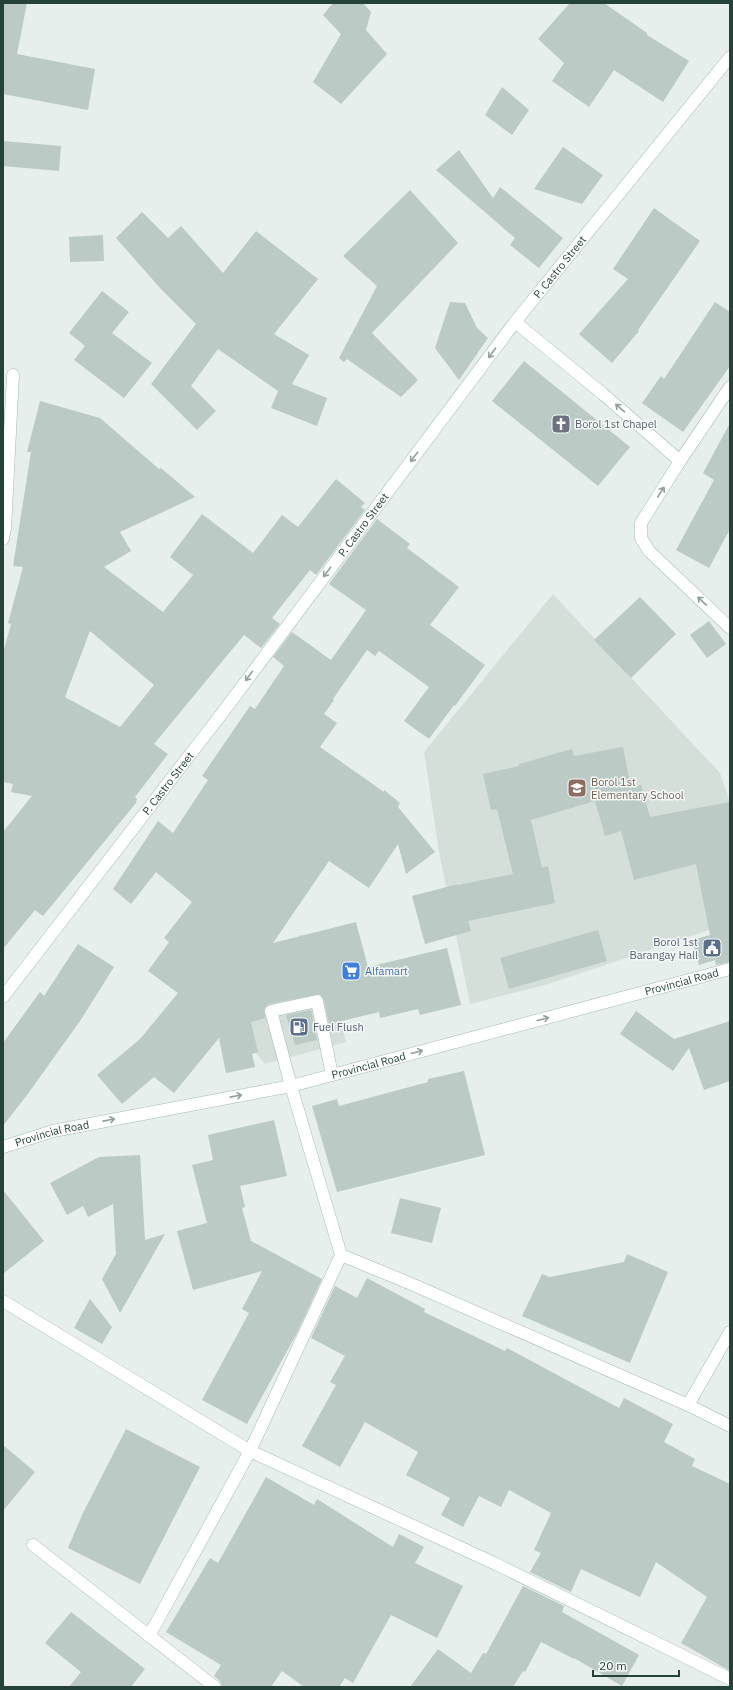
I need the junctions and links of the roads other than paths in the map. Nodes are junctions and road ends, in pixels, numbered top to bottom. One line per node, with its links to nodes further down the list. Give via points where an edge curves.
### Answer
1 (730, 57): 2 (street, P. Castro Street)
2 (515, 322): 5 (street, one-way to 2); 9 (street, P. Castro Street, one-way to 9, via 223,712)
3 (13, 375): 6 (street)
4 (730, 388): 5 (street)
5 (680, 461): 7 (street, one-way to 5, via 648,551 641,538 641,523)
6 (3, 539)
7 (730, 628)
8 (730, 969): 10 (street, Provincial Road, one-way to 8)
9 (4, 993)
10 (332, 1075): 11 (street, Provincial Road); 11 (street, via 317,1001 271,1010)
11 (290, 1086): 12 (street, Provincial Road, one-way to 11, via 53,1131); 13 (street)
12 (3, 1147)
13 (341, 1255): 16 (street); 18 (street)
14 (3, 1301): 18 (street)
15 (730, 1332): 16 (street)
16 (688, 1405): 17 (street)
17 (730, 1426)
18 (250, 1451): 20 (street); 21 (street, via 496,1564)
19 (33, 1544): 20 (street)
20 (149, 1636): 22 (street)
21 (726, 1682)
22 (215, 1687)

